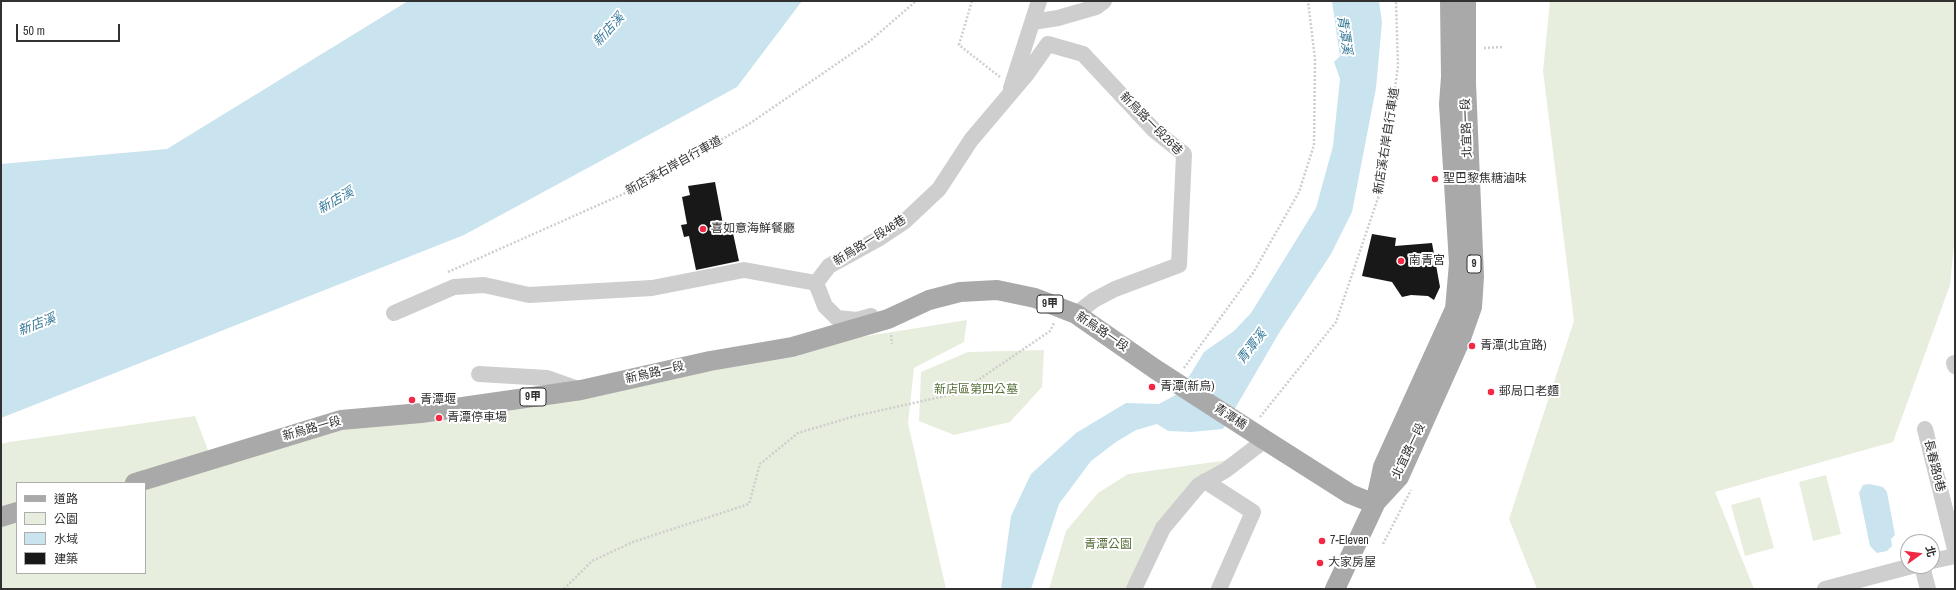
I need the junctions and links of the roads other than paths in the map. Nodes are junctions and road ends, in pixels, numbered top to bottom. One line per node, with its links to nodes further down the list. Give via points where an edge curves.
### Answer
1 (1038, 1): 5 (street)
2 (1104, 1): 5 (street, via 1096,7)
3 (1450, 1): 18 (main road, 北宜路一段 / 9, via 1449,104 1459,263 1455,309 1384,467)
4 (1466, 1): 18 (main road, 北宜路一段 / 9, via 1466,83 1474,276 1472,307 1460,341 1399,477)
5 (1033, 22): 6 (street)
6 (1009, 95): 7 (street, 新烏路一段46巷, via 971,140 939,189 925,203 905,221 878,239 829,266); 9 (street, 新烏路一段26巷, via 1048,44 1083,54 1154,130 1184,154 1179,265 1114,289)
7 (816, 283): 8 (street, via 825,306 837,318 857,320); 10 (street, via 744,270 652,288 529,295 484,285 454,288)
8 (929, 300): 9 (main road, 新烏路一段 / 9甲, via 960,292 997,290 1035,298); 13 (main road, 新烏路一段 / 9甲, via 888,319 792,347 710,361)
9 (1069, 311): 11 (main road, 新烏路一段 / 9甲)
10 (394, 313)
11 (1155, 369): 15 (main road, 青潭橋 / 9甲)
12 (479, 374): 13 (street, via 547,378)
13 (581, 390): 17 (main road, 新烏路一段 / 9甲, via 341,420)
14 (1924, 430): 21 (street, 長春路9巷)
15 (1257, 435): 16 (street, via 1226,470); 18 (main road, 9甲, via 1350,494)
16 (1206, 481): 27 (street, via 1199,485 1162,528); 28 (street, via 1253,512)
17 (138, 482)
18 (1375, 504): 29 (main road, 9)
19 (16, 512): 20 (main road)
20 (1, 517)
21 (1955, 549)
22 (1955, 556): 23 (street)
23 (1940, 559)
24 (1900, 570): 26 (street)
25 (1924, 574): 31 (street)
26 (1849, 585): 30 (street)
27 (1134, 589)
28 (1219, 589)
29 (1335, 589)
30 (1825, 589)
31 (1928, 589)

